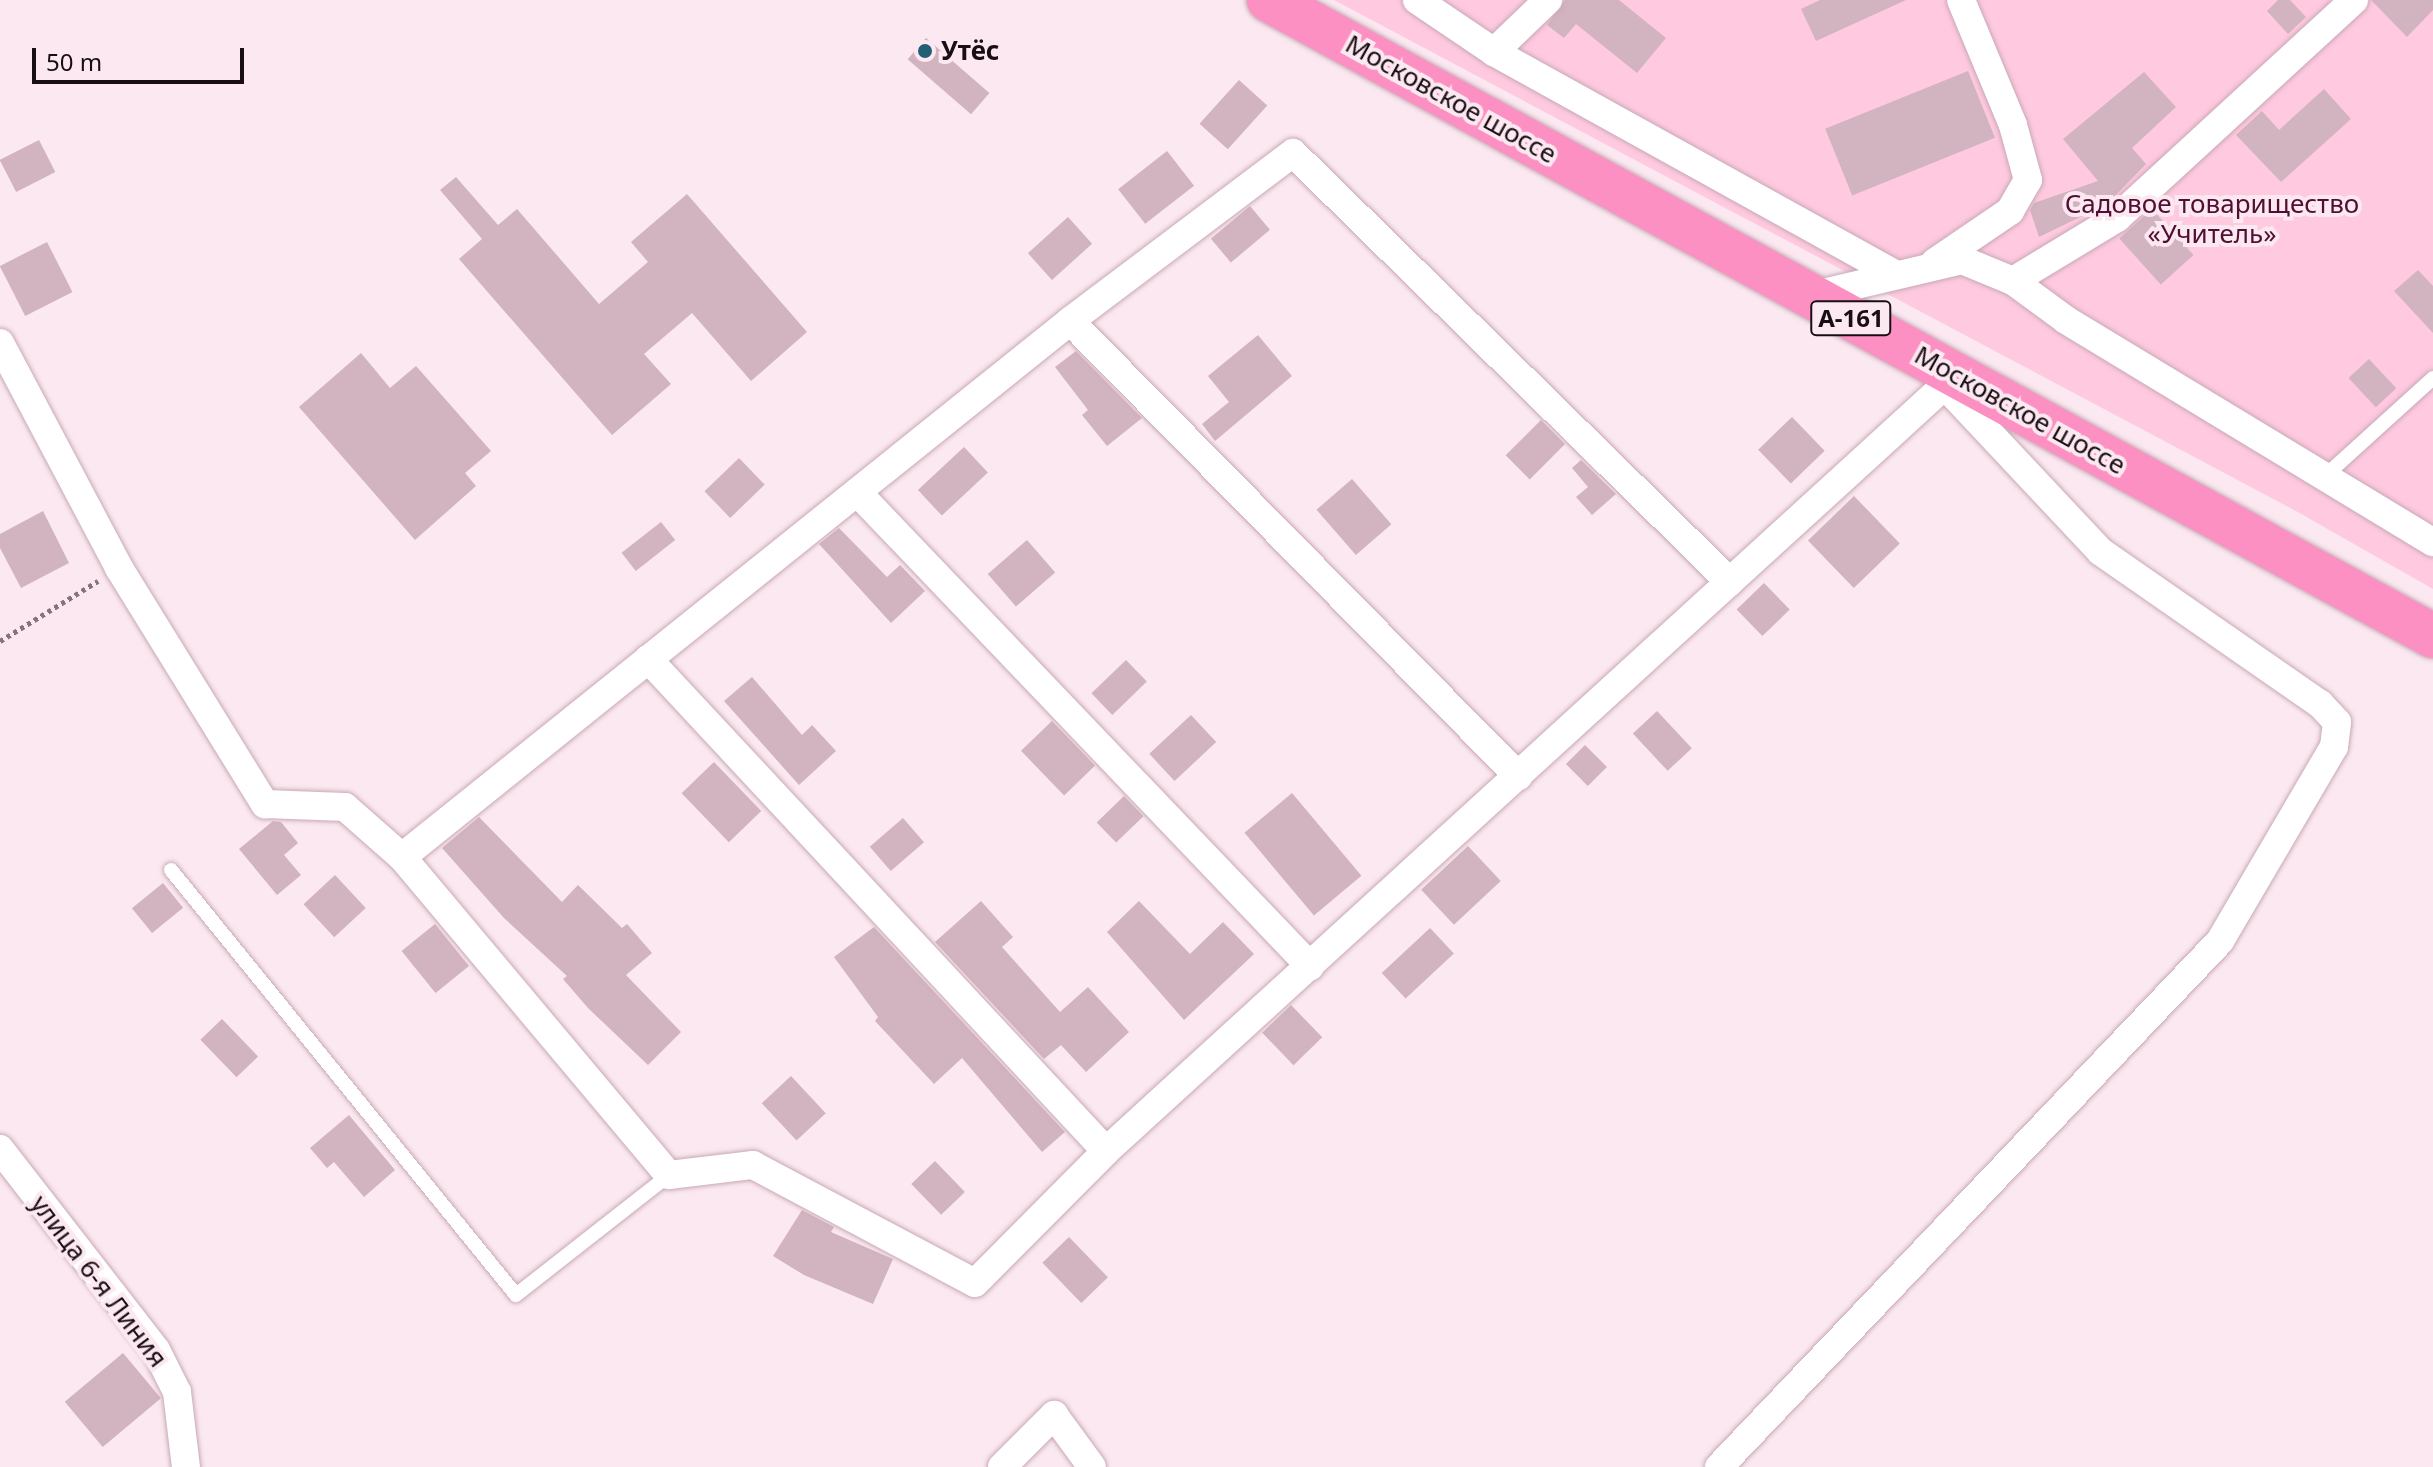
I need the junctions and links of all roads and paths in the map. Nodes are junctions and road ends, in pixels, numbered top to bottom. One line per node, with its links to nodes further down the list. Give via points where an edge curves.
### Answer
1 (1269, 0): 10 (highway, Московское шоссе / А-161)
2 (1417, 0): 6 (street)
3 (1548, 0): 6 (street)
4 (1961, 0): 7 (street, via 2013,125 2028,180 2010,211)
5 (2354, 0): 9 (street, via 2117,218)
6 (1494, 52): 8 (street)
7 (1933, 263): 8 (street); 9 (street, via 1962,260)
8 (1894, 274): 10 (street)
9 (2013, 281): 15 (street, via 2066,320)
10 (1810, 296): 14 (highway, Московское шоссе / А-161)
11 (1070, 321): 16 (street); 19 (street, via 1293,153); 23 (street)
12 (0, 343): 18 (street)
13 (2433, 378): 15 (lane)
14 (1951, 381): 19 (street); 20 (highway, Московское шоссе / А-161); 33 (street, via 2101,552 2320,704 2337,722 2334,747 2220,941)
15 (2325, 476): 17 (street)
16 (857, 492): 22 (street); 26 (street)
17 (2433, 542)
18 (119, 568): 21 (path); 24 (street, via 265,804 345,807)
19 (1730, 582): 23 (street)
20 (2433, 636)
21 (0, 641)
22 (648, 659): 24 (street); 28 (street)
23 (1518, 776): 26 (street)
24 (402, 857): 29 (street)
25 (171, 870): 29 (lane, via 516,1295)
26 (1310, 966): 28 (street)
27 (0, 1149): 30 (street, улица 6-я Линия, via 156,1350 177,1392)
28 (1106, 1151): 29 (street, via 975,1283 753,1165)
29 (669, 1175)
30 (186, 1467)
31 (1002, 1467): 32 (street, via 1054,1415)
32 (1092, 1467)
33 (1719, 1467)

